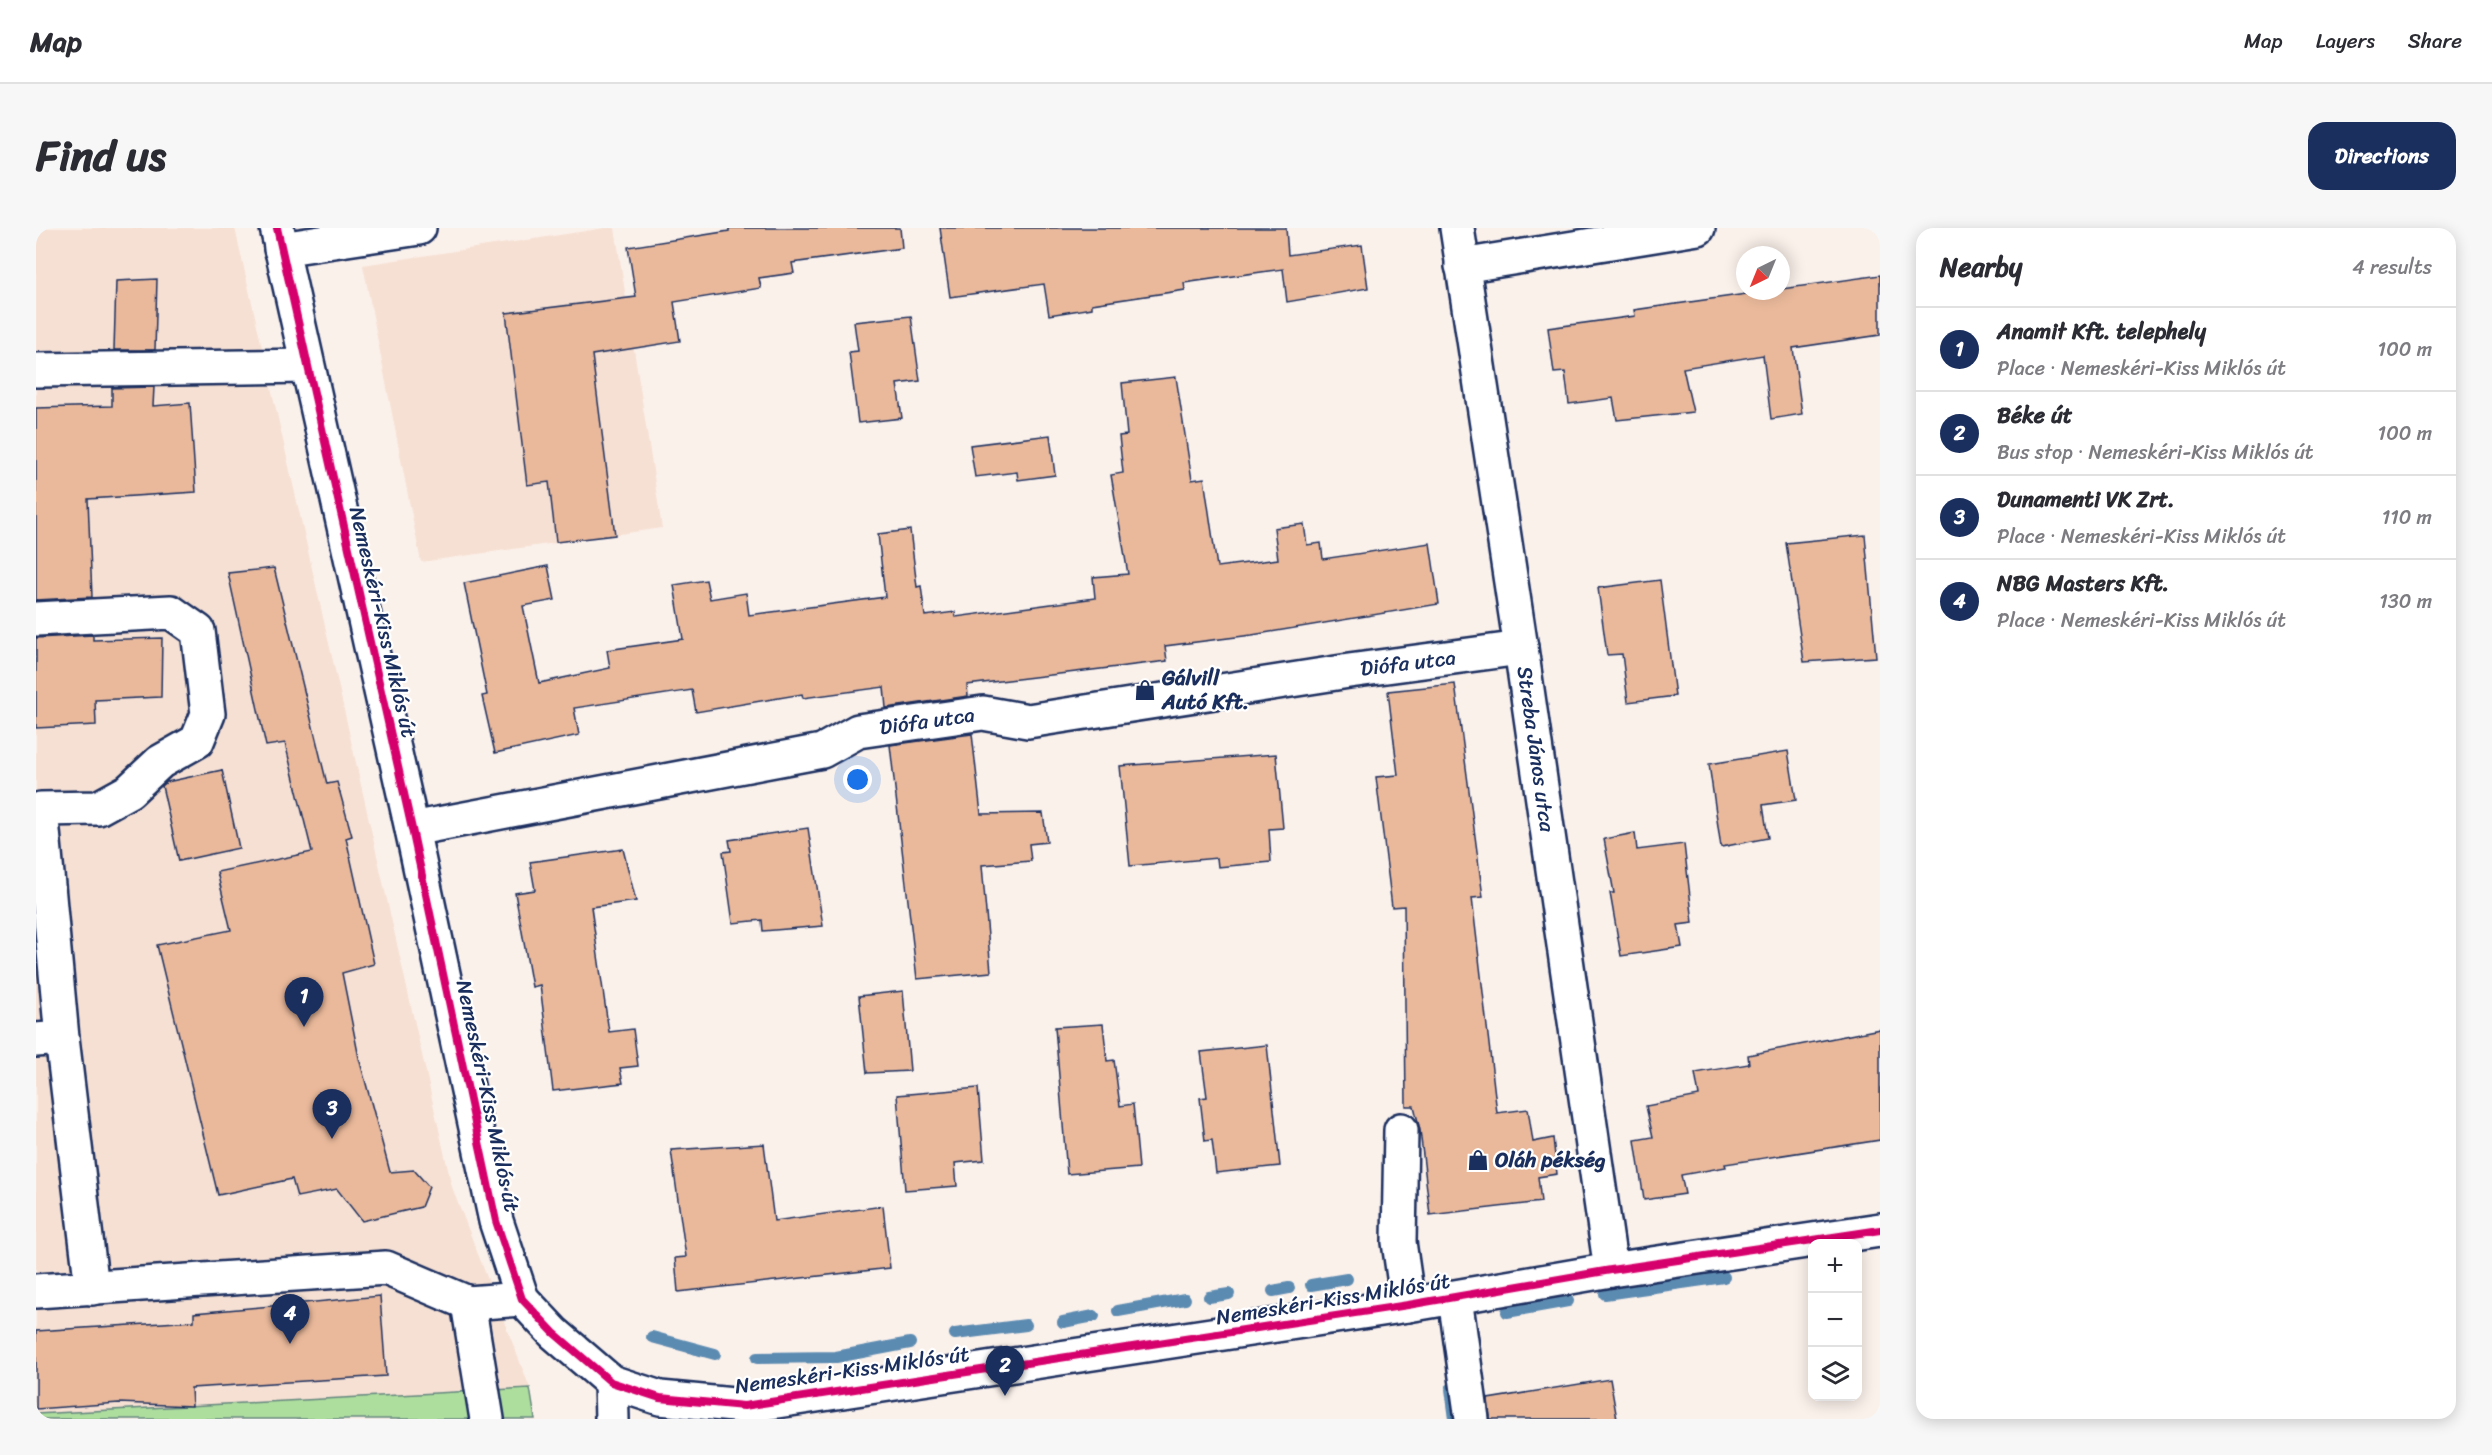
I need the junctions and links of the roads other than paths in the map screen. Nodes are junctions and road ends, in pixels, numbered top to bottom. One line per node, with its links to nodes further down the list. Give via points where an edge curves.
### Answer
1 (419, 228): 4 (street)
2 (1457, 228): 5 (street, Streba János utca)
3 (1698, 228): 5 (street)
4 (279, 238): 6 (street, Nemeskéri-Kiss Miklós út)
5 (1462, 266): 9 (street, Streba János utca)
6 (307, 366): 7 (street); 11 (street, Nemeskéri-Kiss Miklós út)
7 (36, 370)
8 (36, 618): 10 (street, via 171,612 198,631 208,714 197,741 160,762 129,791 98,808)
9 (1521, 648): 11 (street, Diófa utca, via 1028,721 983,713 858,731 822,752); 15 (street, Streba János utca)
10 (38, 809): 12 (street)
11 (412, 829): 19 (street, Nemeskéri-Kiss Miklós út, via 496,1221)
12 (49, 1039): 16 (street)
13 (1401, 1130): 21 (street, via 1399,1242)
14 (1880, 1230): 15 (street, Nemeskéri-Kiss Miklós út)
15 (1611, 1270): 18 (street, Nemeskéri-Kiss Miklós út)
16 (92, 1288): 17 (street); 20 (street, via 386,1268)
17 (36, 1291)
18 (1455, 1298): 21 (street, Nemeskéri-Kiss Miklós út); 25 (street)
19 (522, 1299): 20 (street); 22 (street, Nemeskéri-Kiss Miklós út, via 554,1333)
20 (468, 1303): 23 (street)
21 (1408, 1305): 22 (street, Nemeskéri-Kiss Miklós út, via 744,1406 660,1398)
22 (611, 1382): 24 (street)
23 (488, 1419)
24 (612, 1419)
25 (1472, 1419)

